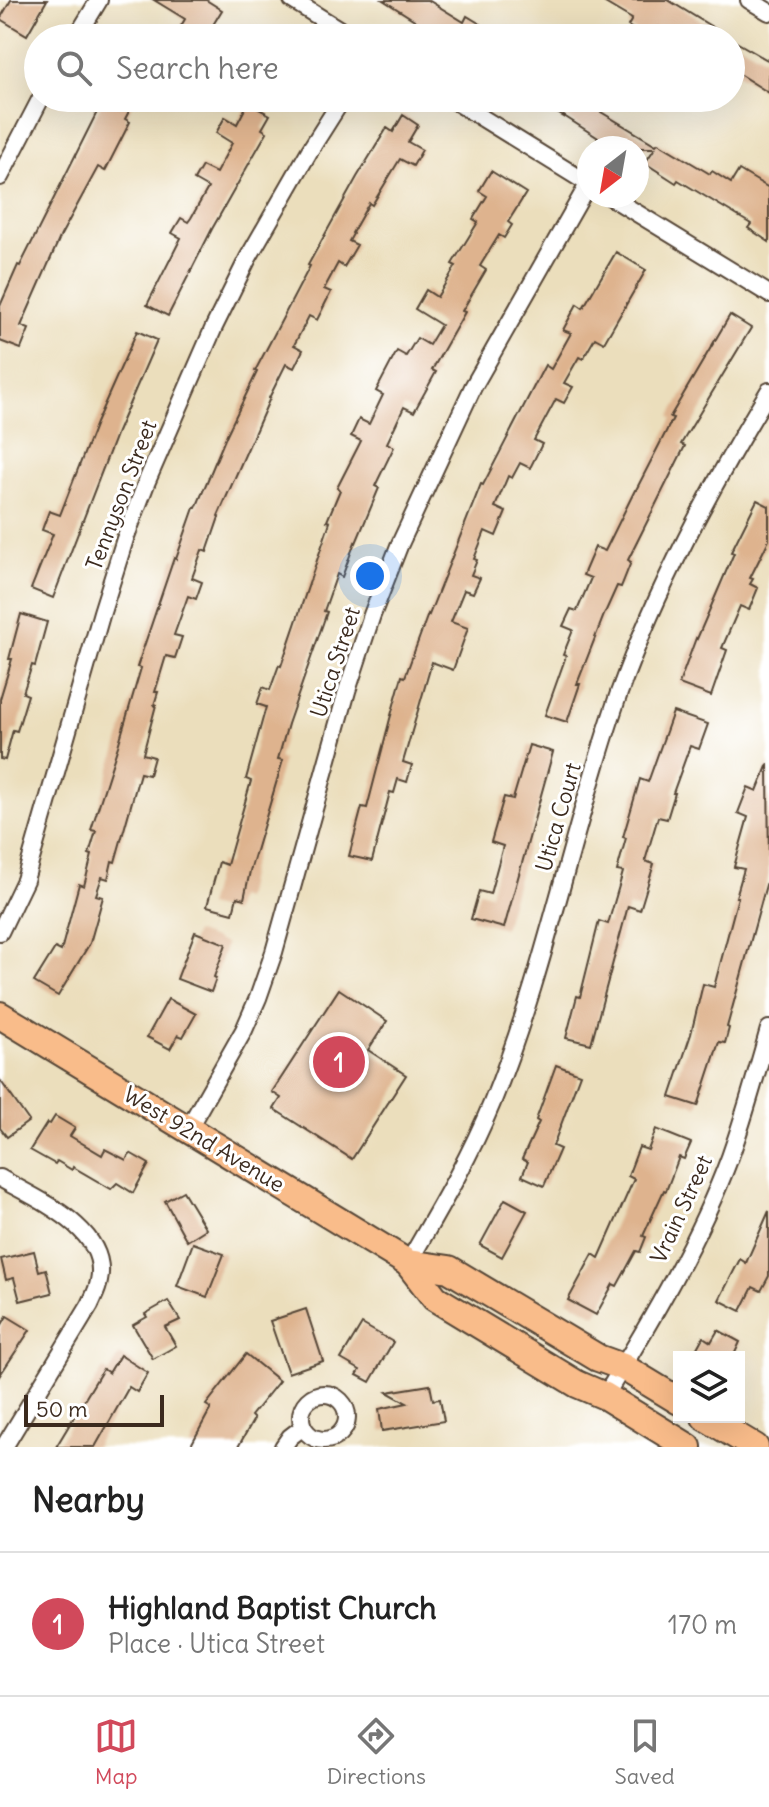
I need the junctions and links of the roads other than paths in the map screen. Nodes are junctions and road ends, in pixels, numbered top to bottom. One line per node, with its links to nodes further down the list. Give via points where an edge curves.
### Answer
1 (99, 0): 5 (street)
2 (292, 0): 6 (street)
3 (749, 0): 4 (street)
4 (769, 12)
5 (84, 24)
6 (331, 24)
7 (34, 112): 10 (street)
8 (334, 112): 16 (street, Tennyson Street, via 248,258 147,481 102,612 25,880)
9 (473, 112): 11 (street)
10 (0, 177)
11 (577, 177)
12 (577, 205): 19 (street, Utica Street, via 473,387 399,546 347,691 258,998)
13 (629, 208): 14 (street)
14 (769, 294)
15 (769, 391): 21 (street, Utica Court, via 703,504 639,644 601,745 507,1061 471,1149)
16 (0, 932)
17 (0, 1015): 19 (main road, West 92nd Avenue)
18 (769, 1029): 22 (street, Vrain Street, via 729,1160)
19 (188, 1129): 21 (main road, West 92nd Avenue)
20 (0, 1178): 27 (street, via 77,1225 92,1242 100,1280)
21 (408, 1263): 22 (main road, West 92nd Avenue, via 449,1269 598,1358); 23 (main road, West 92nd Avenue, via 435,1298)
22 (623, 1367): 23 (street, Vrain Street); 24 (main road, West 92nd Avenue)
23 (605, 1396): 29 (main road, West 92nd Avenue)
24 (673, 1397)
25 (715, 1423): 30 (main road)
26 (303, 1427): 28 (street)
27 (4, 1447)
28 (283, 1447)
29 (688, 1447)
30 (755, 1447)

